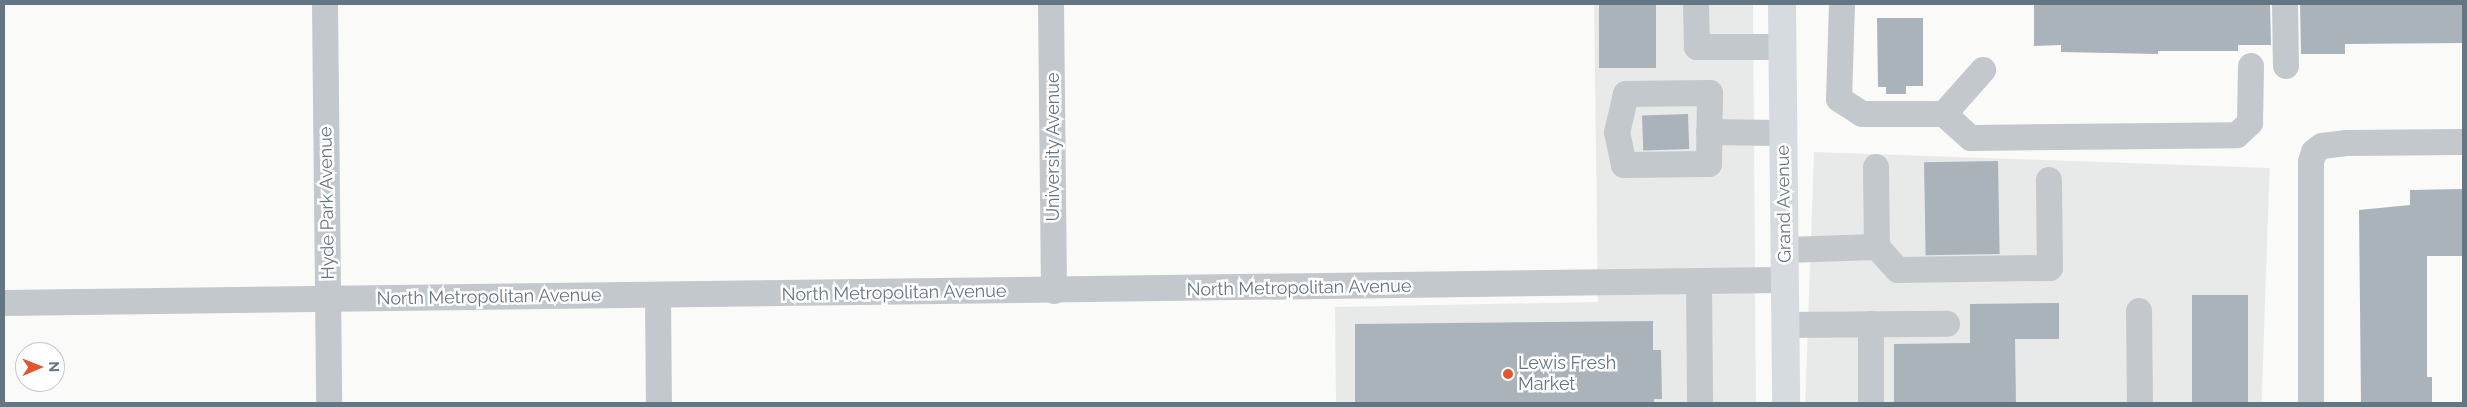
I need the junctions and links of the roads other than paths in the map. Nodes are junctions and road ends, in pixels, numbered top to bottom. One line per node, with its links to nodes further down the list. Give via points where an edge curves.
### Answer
1 (325, 4): 23 (street, Hyde Park Avenue)
2 (1051, 4): 21 (street, University Avenue)
3 (1696, 4): 7 (street, via 1697,47)
4 (1782, 4): 7 (main road, Grand Avenue)
5 (1842, 4): 11 (street, via 1839,99 1862,114)
6 (2285, 4): 9 (street)
7 (1783, 46): 13 (main road, Grand Avenue)
8 (2250, 66): 11 (street, via 2250,123 2237,135 1972,138)
9 (2286, 66)
10 (1983, 70): 11 (street)
11 (1944, 114)
12 (1709, 132): 13 (street)
13 (1783, 133): 18 (main road, Grand Avenue)
14 (2463, 142): 35 (street, via 2346,143 2322,146 2314,152)
15 (1876, 167): 17 (street)
16 (2049, 180): 17 (street, via 2050,268 1898,270)
17 (1877, 247): 18 (street)
18 (1784, 250): 19 (main road, Grand Avenue)
19 (1785, 280): 20 (street, North Metropolitan Avenue); 28 (main road, Grand Avenue)
20 (1698, 283): 21 (street, North Metropolitan Avenue); 31 (street)
21 (1054, 291): 22 (street, North Metropolitan Avenue)
22 (658, 296): 23 (street, North Metropolitan Avenue); 30 (street)
23 (328, 299): 24 (street, North Metropolitan Avenue); 29 (street, Hyde Park Avenue)
24 (4, 303)
25 (2139, 311): 34 (street)
26 (1871, 324): 27 (street); 28 (street); 33 (street)
27 (1946, 324)
28 (1786, 325): 32 (main road, Grand Avenue)
29 (329, 403)
30 (659, 403)
31 (1700, 403)
32 (1786, 403)
33 (1871, 403)
34 (2140, 403)
35 (2311, 403)

